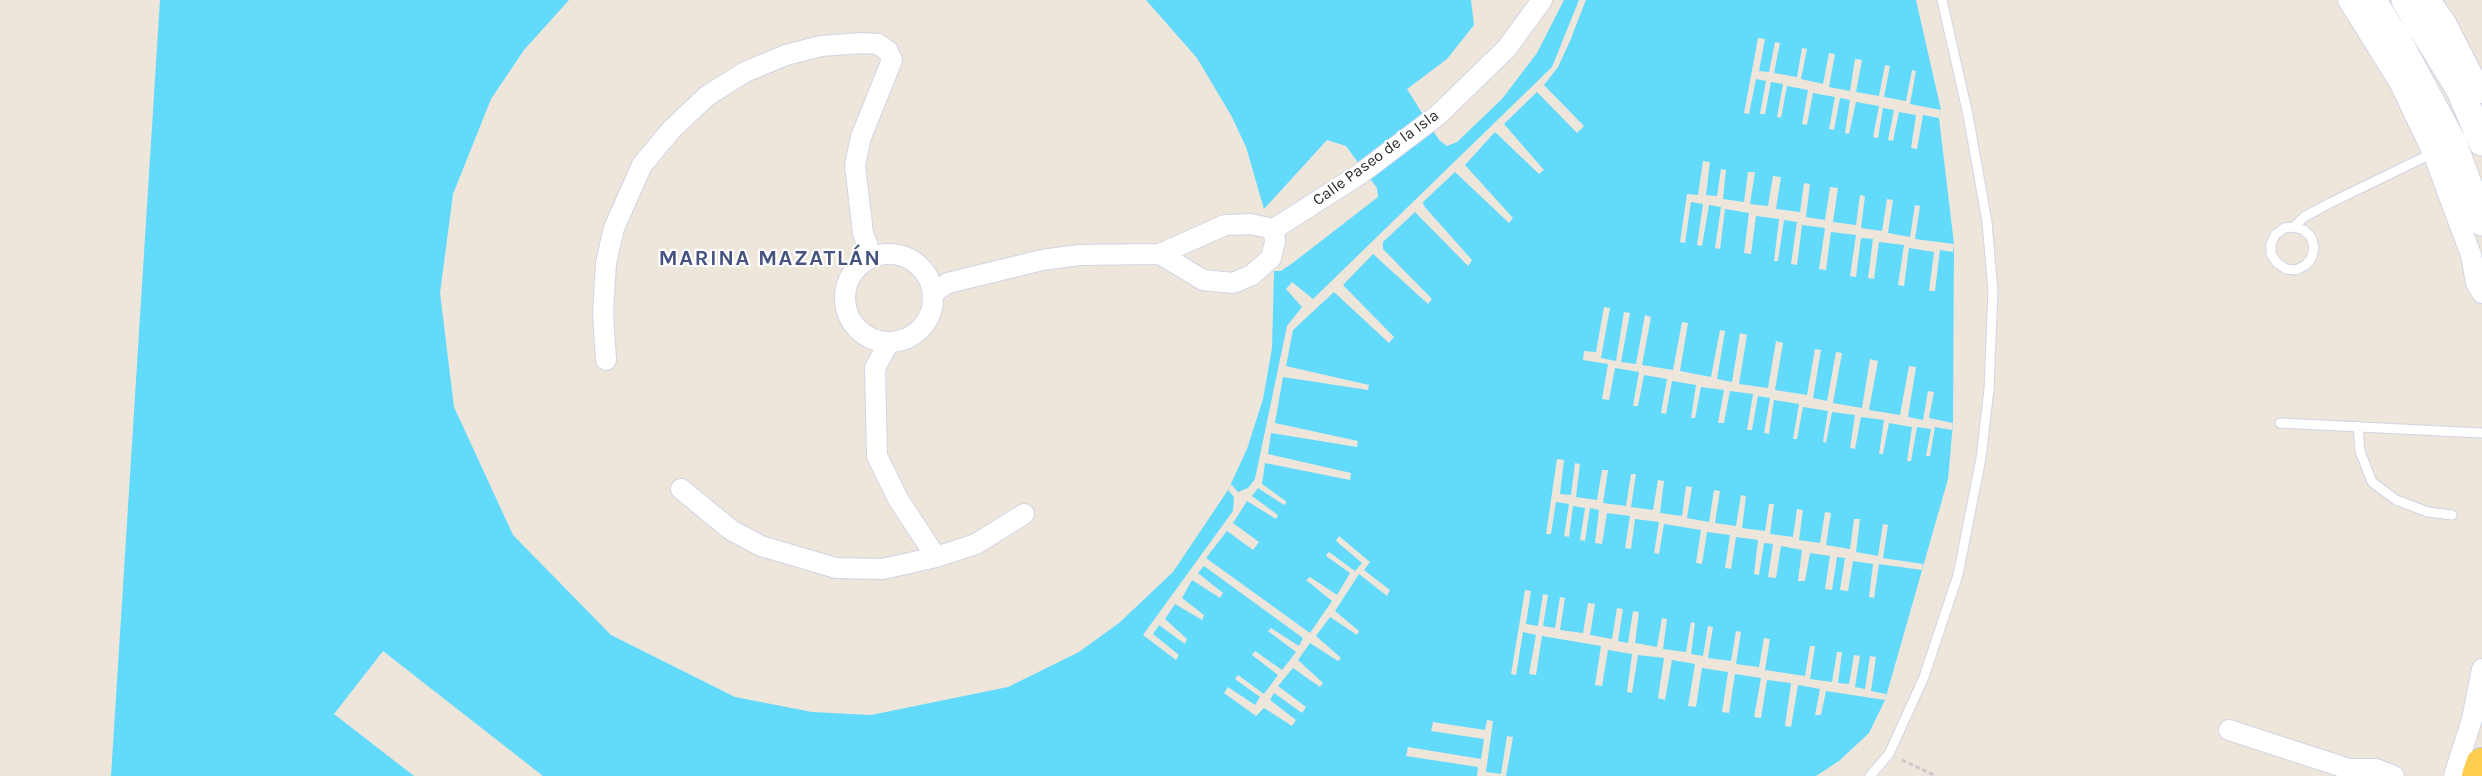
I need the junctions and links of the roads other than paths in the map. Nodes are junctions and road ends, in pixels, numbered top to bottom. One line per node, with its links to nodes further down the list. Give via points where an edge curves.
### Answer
1 (1542, 0): 12 (street, Calle Paseo de la Isla, via 1507,48 1438,115 1360,174)
2 (1942, 0): 30 (lane, via 1987,222 1992,291 1989,389 1981,458 1958,575 1924,677 1889,754)
3 (2348, 0): 9 (street, via 2399,82)
4 (2372, 0): 10 (main road, via 2453,143)
5 (2405, 0): 8 (main road, via 2460,90)
6 (2430, 0): 7 (street)
7 (2482, 93)
8 (2482, 142)
9 (2433, 153): 11 (lane, via 2304,217); 15 (street)
10 (2482, 222)
11 (2294, 226): 11 (lane, via 2275,235 2271,254 2286,269 2296,270 2306,265 2314,247 2311,237)
12 (1274, 229): 13 (street, via 1250,224 1225,225); 13 (street, via 1271,258 1252,275 1233,283 1203,280)
13 (1160, 254): 16 (street, via 1079,255 1042,260 948,283)
14 (872, 257): 16 (street, via 893,255 915,263 930,282); 17 (street, via 852,274 847,285 846,309 858,330); 18 (street, via 863,233 855,165 861,137 892,60 878,44 862,43 821,46 786,55 745,72 707,96 642,165 615,228 606,263)
15 (2482, 293)
16 (933, 294): 17 (street, via 927,320 918,331)
17 (888, 344): 25 (street, via 875,368 877,456 898,499)
18 (606, 360)
19 (2280, 423): 20 (lane)
20 (2358, 426): 21 (lane); 24 (lane, via 2360,451 2372,482 2396,500 2428,512)
21 (2482, 433)
22 (681, 489): 25 (street, via 730,530 761,546 836,568 883,568)
23 (1024, 514): 25 (street, via 976,544)
24 (2452, 515)
25 (936, 557)
26 (2482, 669): 32 (street)
27 (2229, 730): 29 (street)
28 (2482, 764): 33 (main road)
29 (2352, 772): 31 (street, via 2376,769)
30 (1870, 776)
31 (2394, 776)
32 (2454, 776)
33 (2478, 776)

